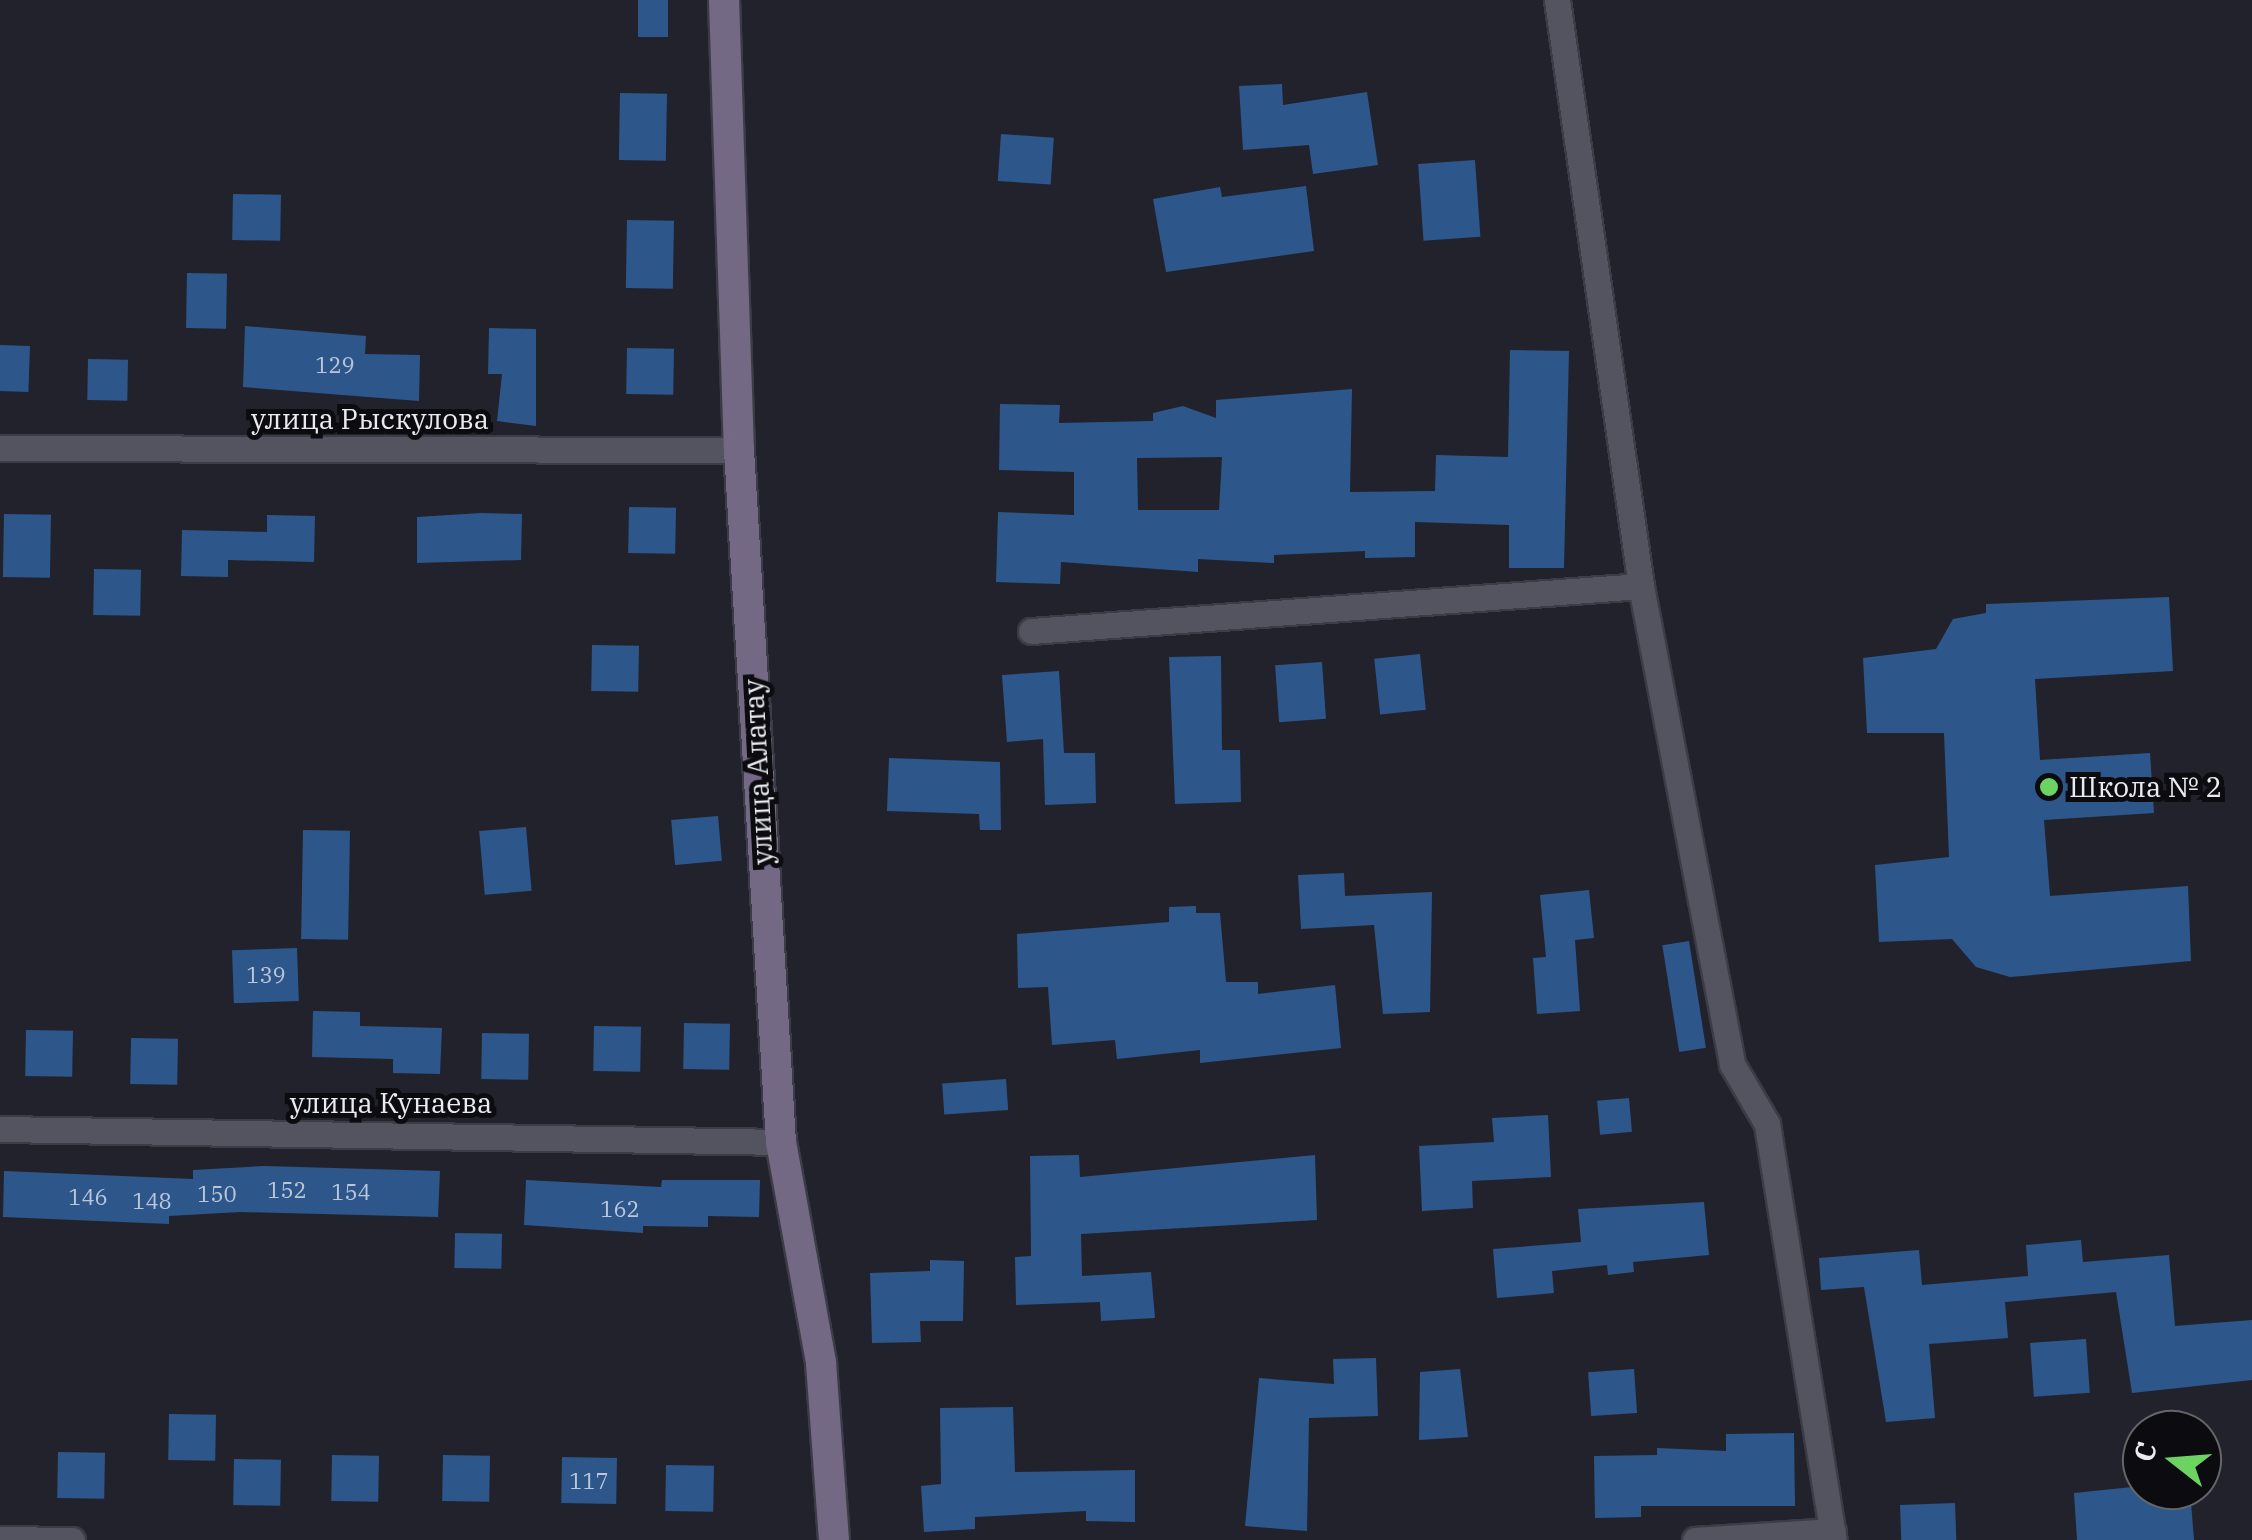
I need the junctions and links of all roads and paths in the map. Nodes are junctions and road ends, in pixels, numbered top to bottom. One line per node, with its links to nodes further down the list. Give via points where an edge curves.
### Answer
1 (724, 0): 4 (street, улица Алатау)
2 (1557, 0): 5 (street)
3 (0, 448): 4 (street, улица Рыскулова)
4 (739, 450): 8 (street, улица Алатау)
5 (1641, 586): 6 (street); 9 (street, via 1732,1064 1768,1130)
6 (1030, 630)
7 (0, 1129): 8 (street, улица Кунаева)
8 (780, 1142): 12 (street, улица Алатау, via 821,1364)
9 (1834, 1535): 13 (street)
10 (0, 1539): 11 (street)
11 (72, 1540)
12 (834, 1540)
13 (1695, 1540)

